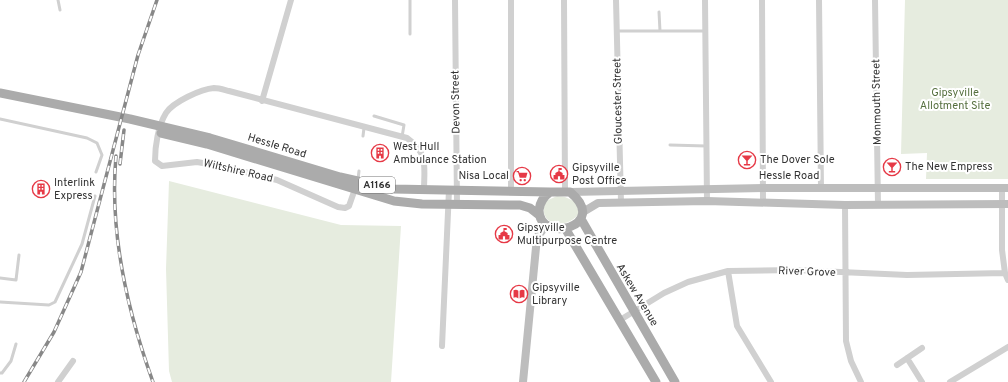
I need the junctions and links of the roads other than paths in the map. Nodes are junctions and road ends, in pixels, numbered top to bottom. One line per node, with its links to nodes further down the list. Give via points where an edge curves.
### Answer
1 (58, 0): 12 (lane)
2 (291, 0): 20 (street)
3 (410, 0): 17 (lane)
4 (455, 0): 37 (street, Devon Street)
5 (511, 0): 41 (street)
6 (564, 0): 40 (street)
7 (616, 0): 14 (street, Gloucester Street)
8 (705, 0): 16 (street)
9 (762, 0): 32 (street)
10 (819, 0): 33 (street)
11 (875, 0): 36 (street, Monmouth Street)
12 (60, 10)
13 (659, 12): 15 (lane)
14 (617, 31): 15 (lane); 38 (street, Gloucester Street)
15 (660, 31): 16 (lane)
16 (706, 31): 28 (street)
17 (410, 34)
18 (0, 93): 26 (main road, Hessle Road / A1166, via 130,119)
19 (0, 99): 26 (main road, Hessle Road / A1166)
20 (262, 101): 23 (street, Wiltshire Road); 31 (street, Wiltshire Road, via 214,88 188,96 166,112 155,148 155,161 162,166 197,162 270,178 345,208 349,206)
21 (374, 116): 25 (lane, via 404,125)
22 (0, 119): 30 (lane, via 87,138 97,143 102,155)
23 (364, 128): 24 (lane); 25 (street, Wiltshire Road)
24 (363, 136)
25 (402, 137): 39 (street, Wiltshire Road, via 418,146 423,156)
26 (209, 141): 31 (main road, Hessle Road / A1166)
27 (670, 145): 28 (lane)
28 (706, 146): 35 (street)
29 (359, 171): 31 (lane)
30 (96, 172)
31 (356, 185): 39 (main road, Hessle Road / A1166); 47 (main road, Hessle Road / A1166, via 394,201)
32 (763, 188): 33 (street, Hessle Road); 35 (street, Hessle Road); 46 (street)
33 (821, 188): 36 (street, Hessle Road)
34 (1005, 188): 36 (street, Hessle Road); 50 (street)
35 (706, 189): 38 (street, Hessle Road); 44 (street)
36 (878, 189): 49 (street, Monmouth Street)
37 (453, 190): 39 (main road, Hessle Road / A1166); 41 (main road, Hessle Road / A1166); 47 (street, Devon Street)
38 (620, 190): 40 (street, Hessle Road); 45 (street, Gloucester Street)
39 (424, 191)
40 (568, 191): 42 (main road); 52 (main road, via 581,202)
41 (511, 192): 42 (main road, Hessle Road / A1166)
42 (550, 192): 51 (main road, via 541,202)
43 (95, 196): 60 (lane, via 82,244 55,302 49,305)
44 (707, 201): 45 (street); 46 (street)
45 (621, 202): 52 (street, via 598,203)
46 (763, 202): 48 (street)
47 (453, 204): 51 (main road, Hessle Road / A1166, via 520,205 530,208); 64 (street, Devon Street)
48 (846, 204): 49 (street); 57 (street)
49 (878, 204): 50 (street)
50 (1005, 204): 58 (street, via 1002,250)
51 (539, 215): 53 (main road)
52 (582, 215): 54 (main road, via 577,223); 61 (main road, Askew Avenue)
53 (547, 225): 54 (main road, via 557,229); 73 (street, via 537,237)
54 (565, 228): 62 (main road)
55 (19, 255): 59 (lane, via 16,280)
56 (728, 271): 57 (street, River Grove, via 796,270); 61 (street, River Grove, via 688,282 664,293); 76 (street, via 737,326)
57 (845, 273): 58 (street, River Grove); 77 (street, via 846,341 851,361)
58 (1006, 277)
59 (0, 278)
60 (0, 302)
61 (634, 312): 62 (street, River Grove); 75 (main road, Askew Avenue)
62 (620, 320): 74 (main road)
63 (16, 344): 70 (lane, via 11,361)
64 (442, 346)
65 (1008, 347): 71 (street)
66 (922, 348): 67 (street)
67 (907, 358): 69 (street); 78 (street)
68 (73, 361): 72 (street)
69 (896, 365)
70 (0, 373)
71 (957, 380): 79 (street)
72 (58, 382)
73 (523, 382)
74 (656, 382)
75 (675, 382)
76 (771, 382)
77 (861, 382)
78 (922, 382)
79 (950, 382)

